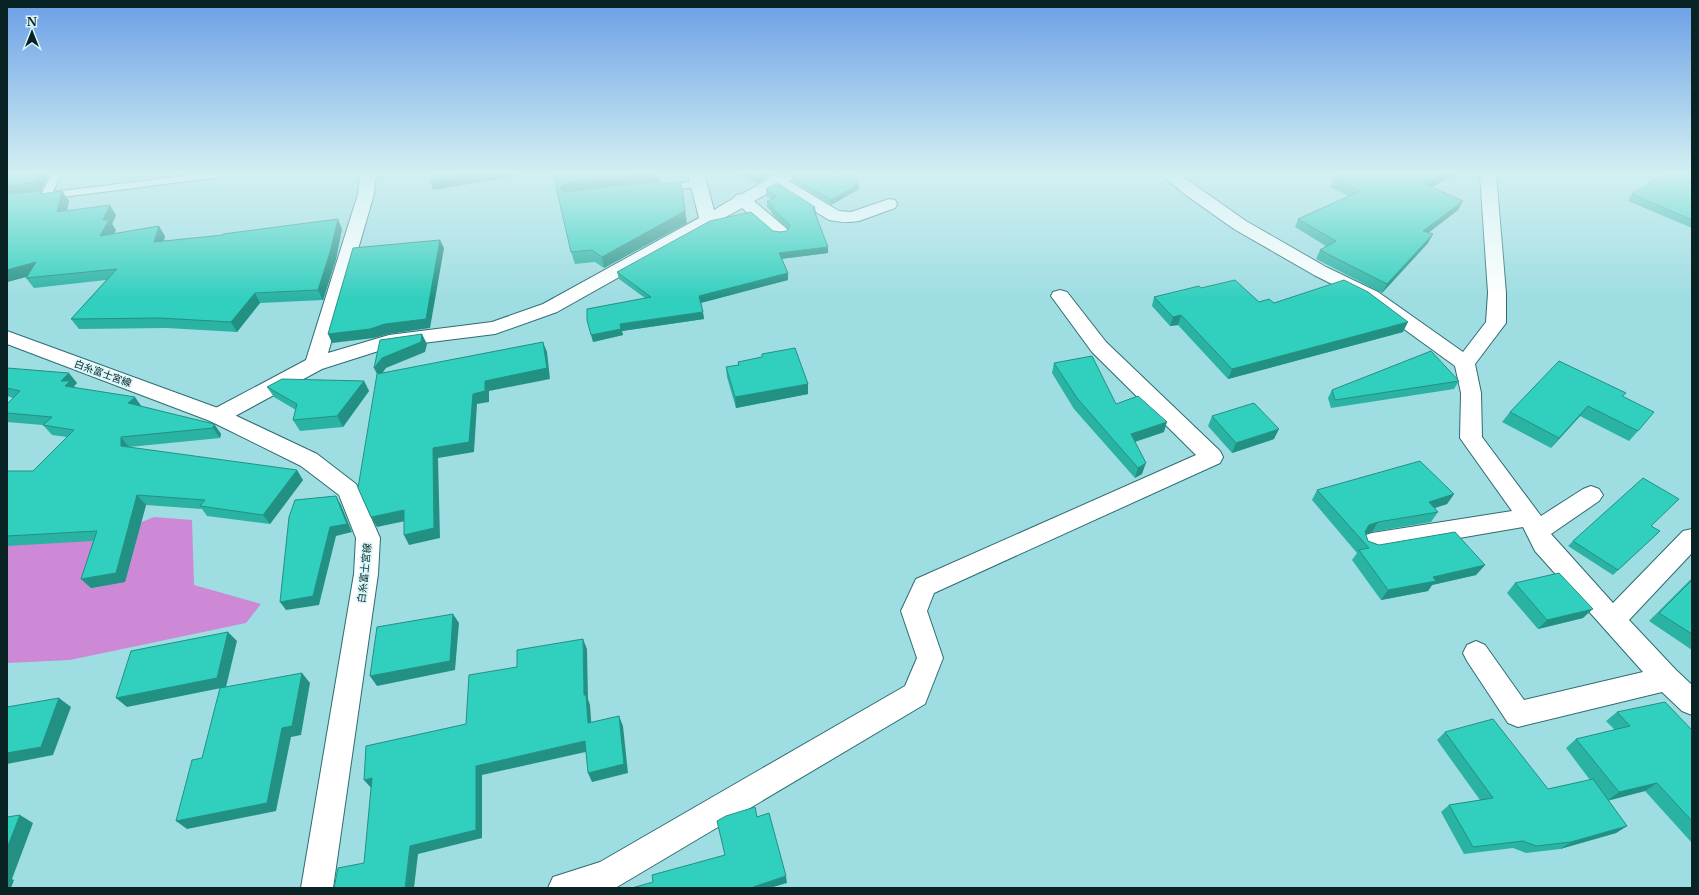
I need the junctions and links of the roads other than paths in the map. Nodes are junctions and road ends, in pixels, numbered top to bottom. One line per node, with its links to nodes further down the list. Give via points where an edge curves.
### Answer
1 (360, 216): 14 (street)
2 (707, 216): 9 (street)
3 (714, 216): 9 (street)
4 (761, 216): 10 (street)
5 (835, 216): 6 (street)
6 (857, 216)
7 (1227, 216): 13 (street, via 1320,271 1371,296)
8 (1491, 216): 13 (street, via 1497,293 1496,323)
9 (708, 219): 14 (street, via 550,308 494,328 389,341)
10 (780, 232)
11 (1060, 296): 25 (street, via 1099,347 1212,457 925,586 914,611 930,658 915,695 606,876)
12 (7, 337): 15 (street, 白糸富士宮線)
13 (1465, 363): 17 (street, via 1471,393 1471,438)
14 (316, 364): 15 (street)
15 (218, 416): 24 (street, 白糸富士宮線, via 309,460 348,490 368,538 366,574)
16 (1591, 494): 17 (street)
17 (1534, 524): 19 (street); 20 (street, via 1544,544)
18 (1692, 538): 20 (street)
19 (1372, 543)
20 (1612, 620): 22 (street)
21 (1476, 653): 22 (street, via 1518,714)
22 (1666, 679): 23 (street)
23 (1692, 702)
24 (317, 888)
25 (564, 888)

